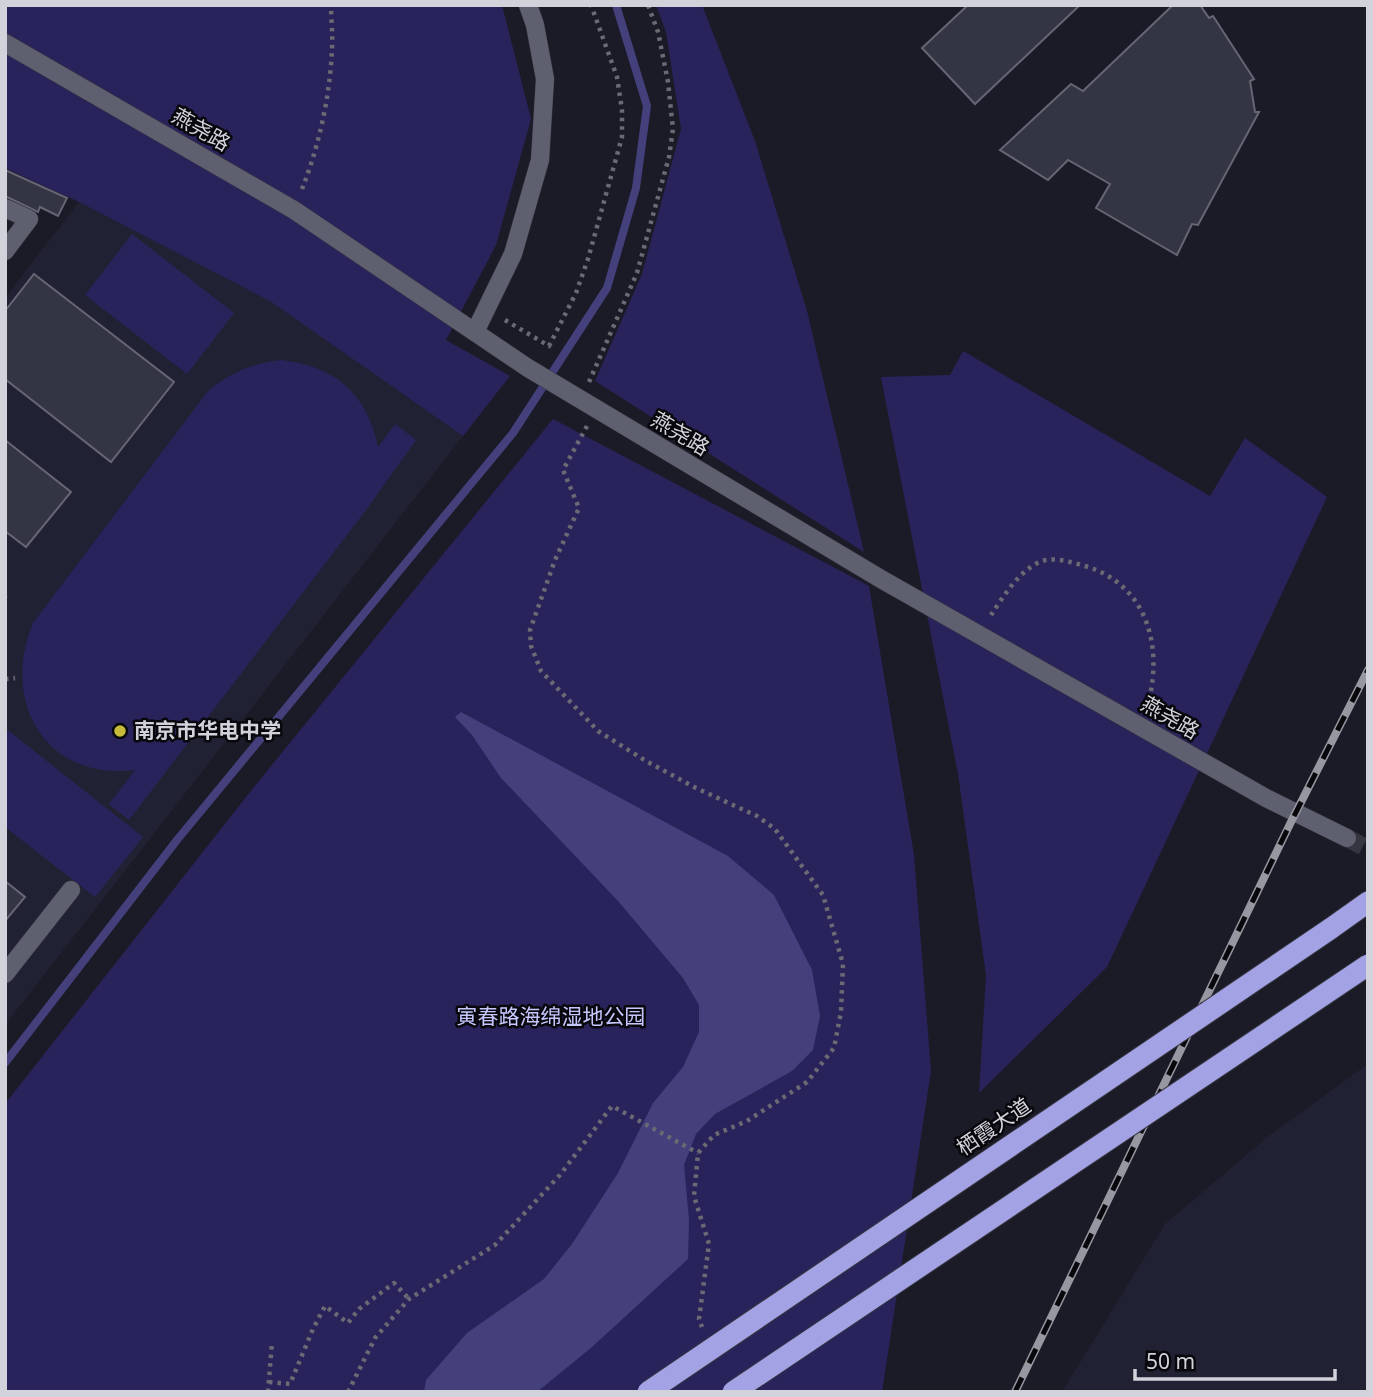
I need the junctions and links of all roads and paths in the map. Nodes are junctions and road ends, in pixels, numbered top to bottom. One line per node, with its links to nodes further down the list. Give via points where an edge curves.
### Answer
1 (331, 5): 7 (path, via 332,50 325,108)
2 (527, 5): 9 (street, via 545,79 540,160 513,254)
3 (591, 5): 9 (path, via 617,77 622,138 589,259 549,346)
4 (648, 5): 11 (path, via 658,32 673,129 637,273 589,381)
5 (5, 43): 7 (street, 燕尧路)
6 (5, 208): 8 (street, via 29,219)
7 (294, 210): 10 (street, 燕尧路)
8 (5, 250)
9 (486, 309): 10 (street)
10 (475, 332): 11 (street, 燕尧路)
11 (596, 410): 15 (street, 燕尧路); 21 (path, via 563,470 579,508 530,630 541,671 597,731 775,829 823,895 843,964 834,1048 807,1082 747,1121 714,1135)
12 (991, 615): 15 (path, via 1025,572 1041,562 1054,559 1095,569 1119,584 1138,604 1155,658 1153,688)
13 (16, 678): 14 (path)
14 (5, 679)
15 (1142, 727): 16 (street, 燕尧路)
16 (1347, 838)
17 (71, 890): 20 (street)
18 (1368, 902): 28 (highway, 栖霞大道, bridge)
19 (1368, 964): 29 (highway, bridge)
20 (5, 974)
21 (698, 1153): 22 (path, via 612,1107 560,1175 495,1245); 23 (path, via 694,1196 709,1244 699,1319)
22 (409, 1299): 25 (path, via 394,1283 348,1323 325,1306 290,1384); 27 (path, via 375,1338)
23 (703, 1331)
24 (272, 1342): 25 (path)
25 (269, 1382): 26 (path)
26 (268, 1392)
27 (348, 1392)
28 (648, 1392)
29 (733, 1392)

